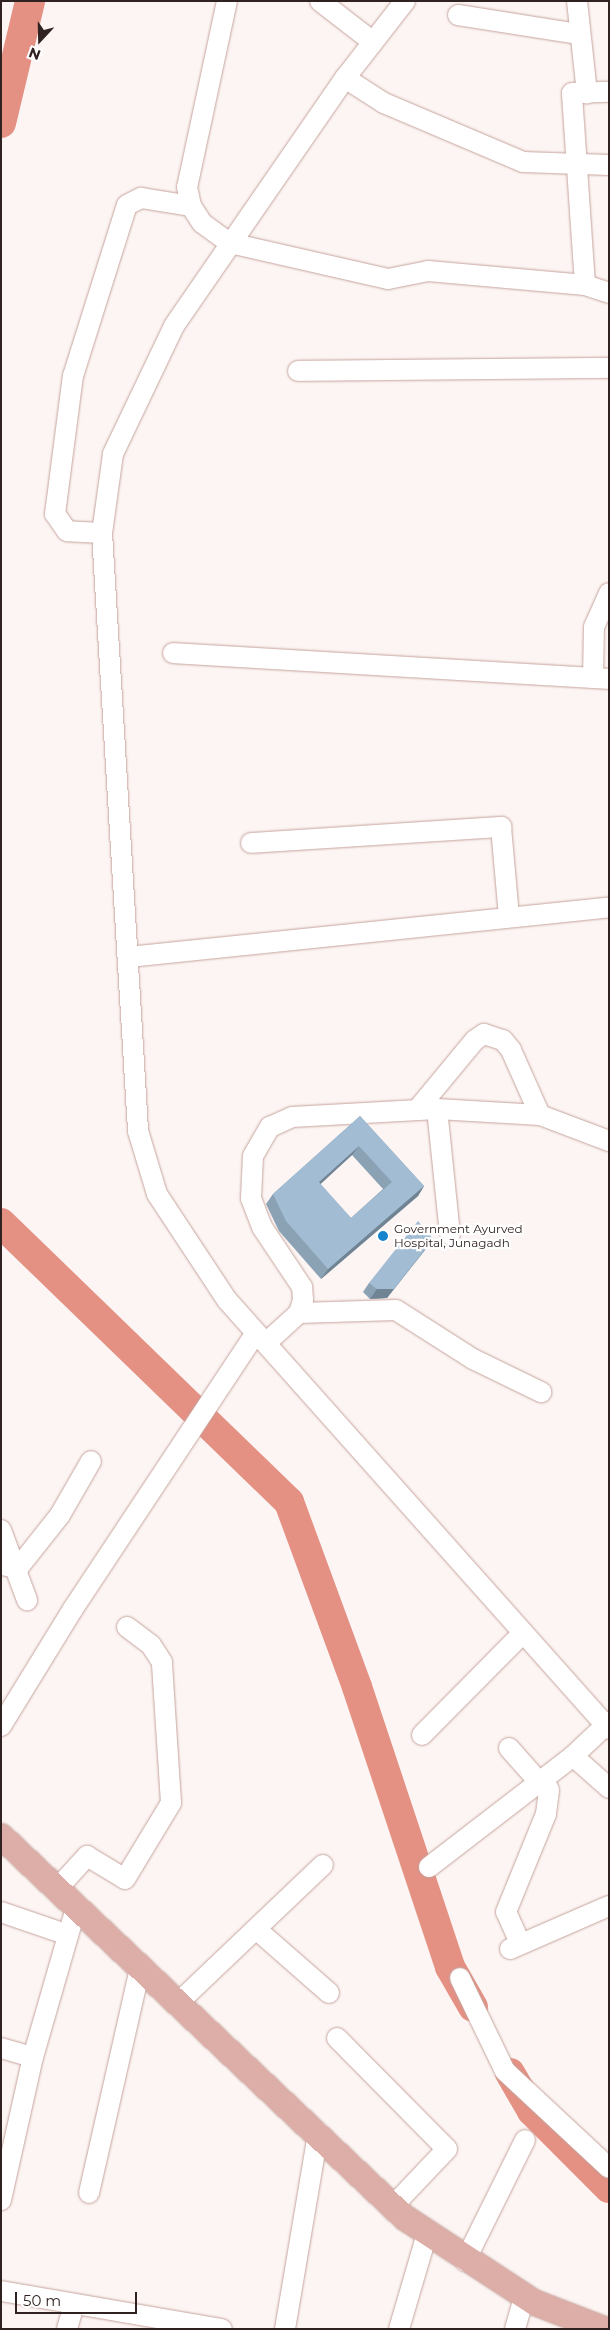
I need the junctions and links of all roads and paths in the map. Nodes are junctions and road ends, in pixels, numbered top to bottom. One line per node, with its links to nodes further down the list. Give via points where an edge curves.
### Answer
1 (226, 1): 13 (street, via 187,187)
2 (320, 1): 7 (street)
3 (405, 1): 7 (street)
4 (577, 1): 6 (street)
5 (458, 15): 6 (street)
6 (578, 34): 9 (street)
7 (373, 42): 8 (street)
8 (346, 78): 11 (street, via 384,103 522,162); 14 (street)
9 (586, 92): 10 (street); 11 (street, via 572,93)
10 (609, 92)
11 (578, 166): 12 (street); 15 (street)
12 (609, 166)
13 (191, 206): 14 (street, via 202,223); 19 (street, via 136,198 127,205 74,376 55,514 67,531)
14 (230, 243): 15 (street, via 388,279 428,271); 19 (street, via 174,326 130,415 113,454)
15 (585, 285): 16 (street)
16 (609, 293)
17 (609, 368): 18 (street)
18 (298, 371)
19 (102, 533): 26 (street, via 107,682)
20 (609, 593): 22 (street, via 594,628)
21 (173, 654): 22 (street)
22 (601, 678)
23 (251, 843): 25 (street, via 501,827)
24 (609, 906): 25 (street)
25 (509, 917): 26 (street)
26 (129, 957): 32 (street, via 138,1131 144,1163 175,1226)
27 (427, 1110): 28 (street); 28 (street, via 475,1040 484,1034 504,1040 511,1050); 30 (street); 31 (street, via 292,1117 270,1127 260,1138 252,1156 251,1198 262,1227 302,1287)
28 (540, 1115): 29 (street)
29 (609, 1141)
30 (450, 1234)
31 (299, 1313): 32 (street); 33 (street, via 396,1310 473,1360)
32 (261, 1338): 39 (street); 41 (street, via 73,1609)
33 (541, 1392)
34 (91, 1461): 36 (street, via 60,1515)
35 (1, 1530): 36 (street)
36 (9, 1566): 37 (street)
37 (27, 1600)
38 (127, 1627): 50 (street, via 151,1645 162,1662 171,1803 125,1879 87,1856)
39 (523, 1633): 40 (street); 42 (street)
40 (607, 1725): 44 (street)
41 (1, 1726)
42 (422, 1735)
43 (509, 1748): 45 (street)
44 (573, 1756): 45 (street); 46 (street)
45 (542, 1781): 49 (street); 51 (street, via 549,1790 546,1814 506,1912 515,1946)
46 (609, 1788)
47 (1, 1836): 50 (main road)
48 (323, 1865): 54 (street)
49 (429, 1867)
50 (57, 1889): 52 (main road)
51 (609, 1906)
52 (76, 1908): 55 (street); 56 (main road)
53 (1, 1912): 55 (street)
54 (256, 1928): 58 (street); 59 (street)
55 (68, 1935): 62 (street)
56 (140, 1968): 59 (main road); 67 (street)
57 (460, 1978): 66 (street, via 505,2071)
58 (329, 1993)
59 (178, 2003): 64 (main road)
60 (336, 2038): 69 (street, via 447,2149)
61 (1, 2048): 62 (street)
62 (33, 2057): 63 (street)
63 (9, 2127): 68 (street)
64 (318, 2133): 69 (main road); 78 (street)
65 (525, 2140): 71 (street)
66 (609, 2168)
67 (89, 2193)
68 (1, 2200)
69 (393, 2206): 70 (main road)
70 (428, 2234): 71 (main road); 79 (street)
71 (465, 2261): 73 (main road)
72 (1, 2291): 74 (street)
73 (524, 2297): 80 (street); 81 (main road)
74 (74, 2304): 75 (street); 76 (street)
75 (149, 2323): 77 (street)
76 (67, 2329)
77 (222, 2329)
78 (285, 2329)
79 (399, 2329)
80 (515, 2329)
81 (604, 2329)

